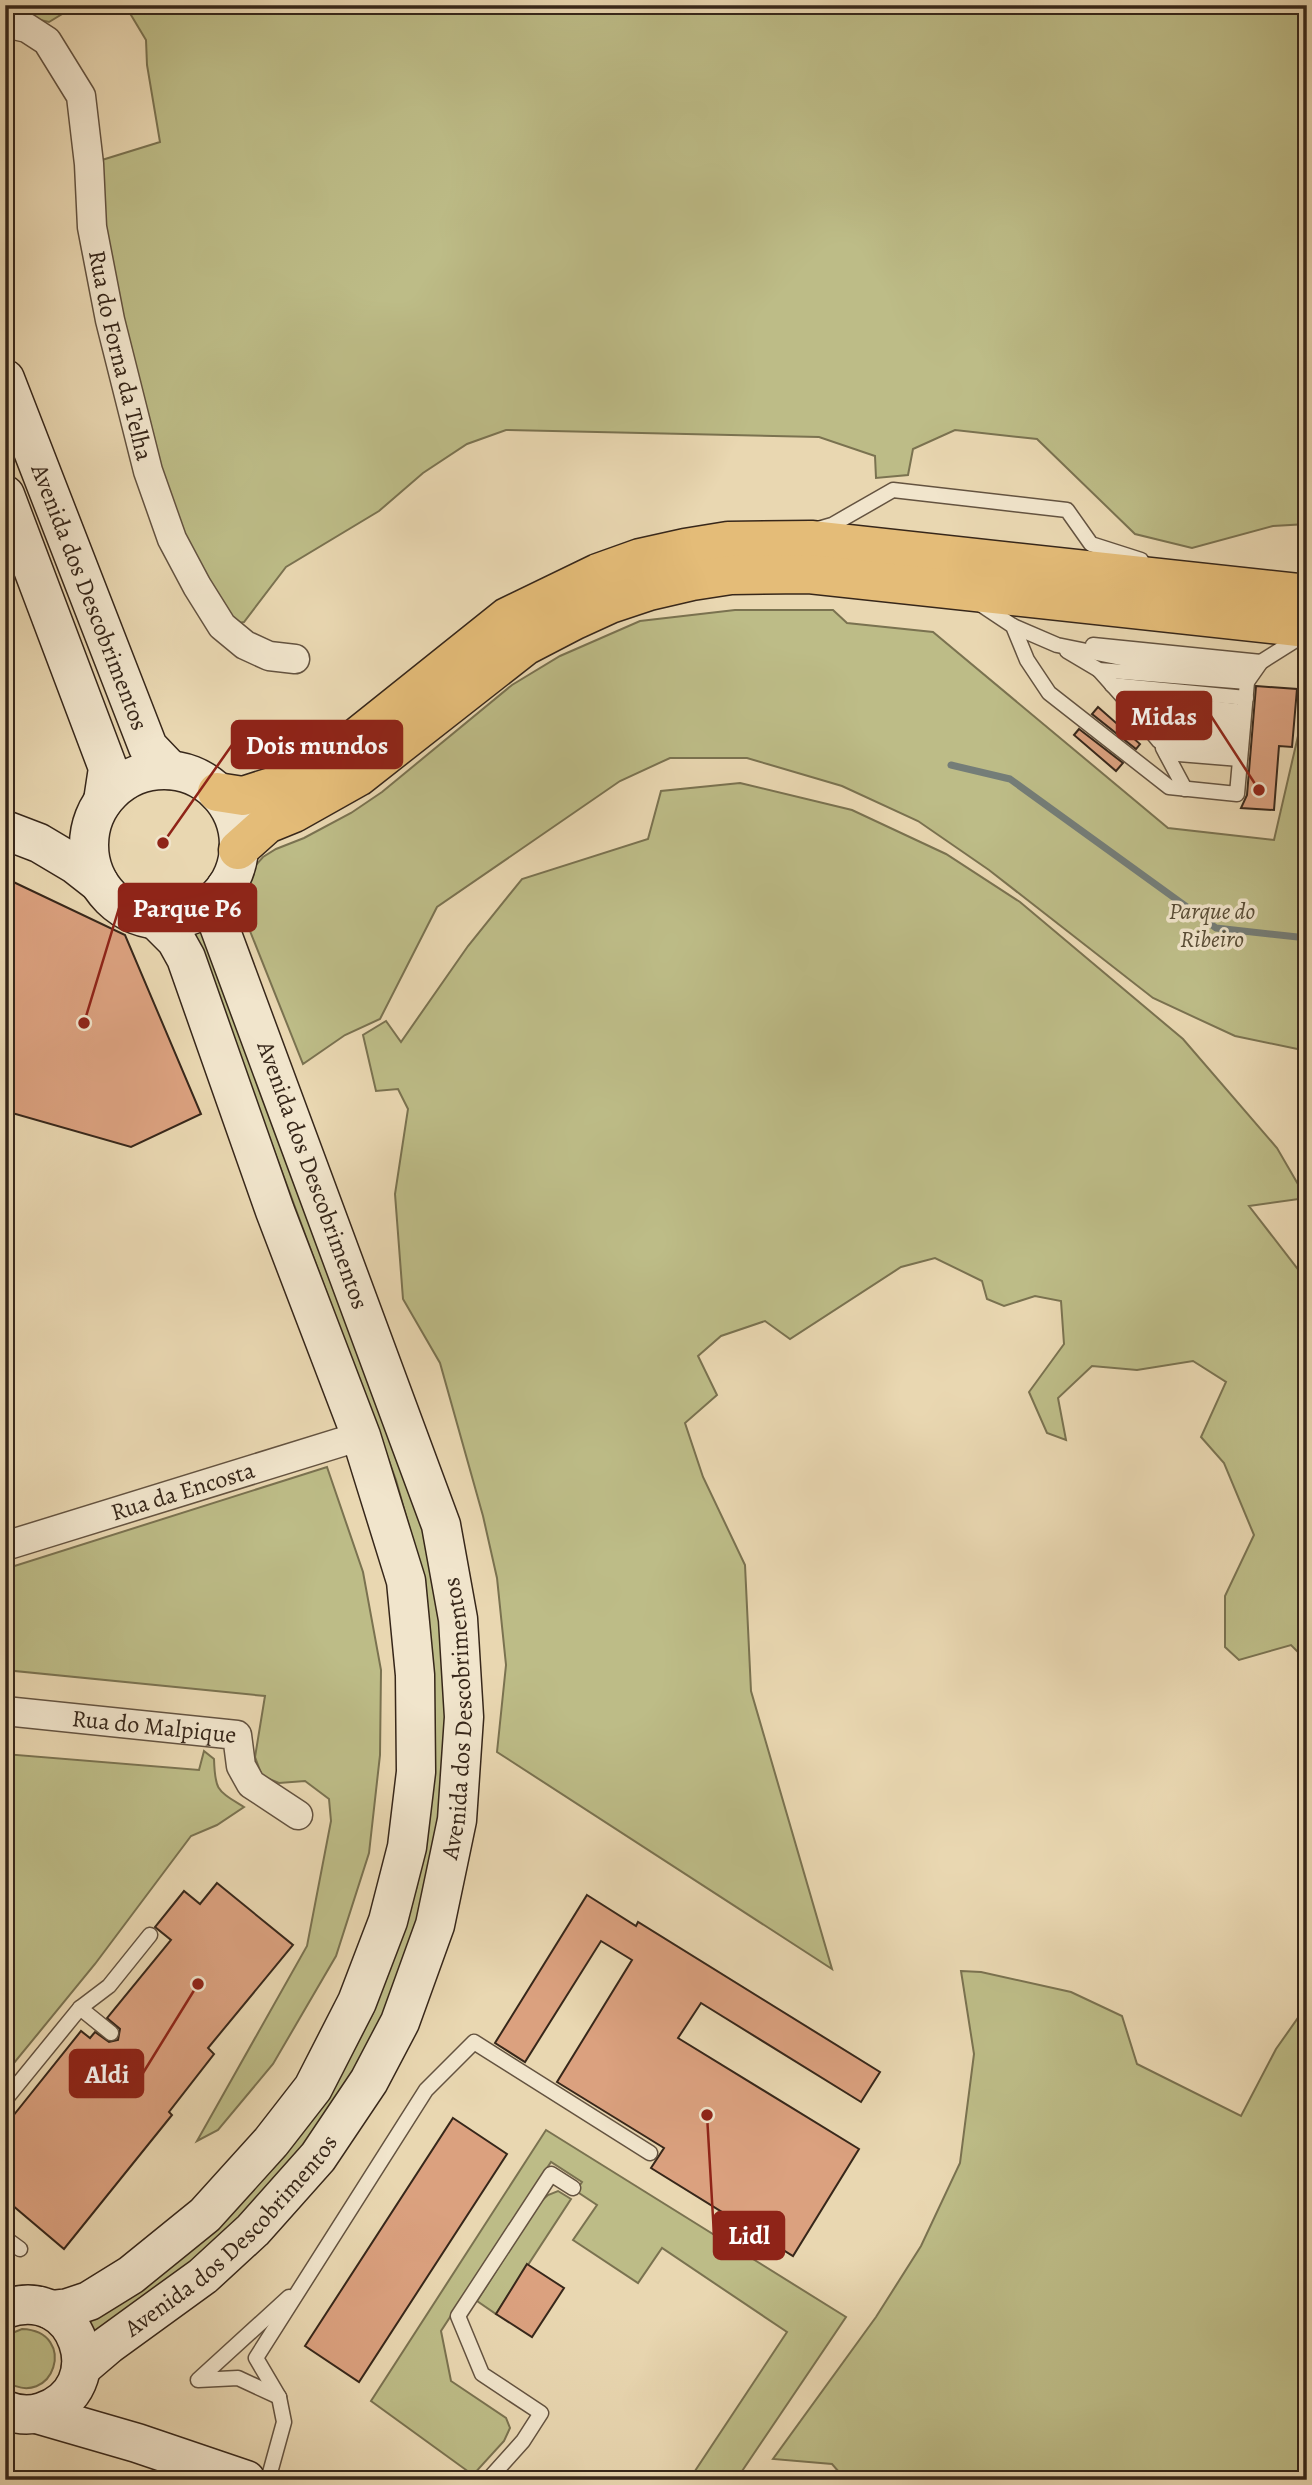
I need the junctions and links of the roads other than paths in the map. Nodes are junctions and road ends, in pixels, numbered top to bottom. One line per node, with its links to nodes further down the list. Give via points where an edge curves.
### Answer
1 (5, 23): 12 (street, Rua do Forna da Telha, via 27,28 47,41 81,96 92,226 110,320 148,471 172,539 222,626 245,645 269,656)
2 (5, 379): 22 (main road, Avenida dos Descobrimentos, via 148,747)
3 (5, 495): 25 (main road, Avenida dos Descobrimentos, via 108,768)
4 (774, 539): 5 (main road); 5 (lane, via 832,525 893,490 1067,510 1091,544); 24 (main road, via 728,541 640,558 561,589 507,617 311,769 243,796)
5 (1216, 583): 7 (main road)
6 (965, 590): 8 (lane); 9 (main road); 27 (main road, via 809,574 731,575 660,588 610,604 525,646 358,777 267,824)
7 (1307, 594)
8 (1013, 626): 11 (lane); 23 (lane, via 1027,660 1049,693 1169,787)
9 (1307, 628)
10 (1307, 635): 13 (lane)
11 (1056, 645): 13 (lane, via 1131,660 1242,671); 14 (lane)
12 (295, 659)
13 (1261, 662): 15 (lane)
14 (1099, 670): 15 (lane); 16 (lane)
15 (1247, 682): 20 (lane)
16 (1112, 685): 17 (lane); 20 (lane)
17 (1124, 698): 18 (lane); 20 (lane)
18 (1136, 713): 19 (lane); 20 (lane)
19 (1147, 725): 20 (lane); 21 (lane)
20 (1243, 730): 21 (lane); 23 (lane, via 1237,794)
21 (1163, 747): 23 (lane)
22 (170, 770): 24 (main road, via 195,777); 25 (main road, via 132,776 116,787)
23 (1185, 789)
24 (217, 792): 27 (main road, via 234,818)
25 (96, 816): 26 (main road, via 74,843); 28 (main road, via 89,849)
26 (22, 836): 28 (main road, via 76,864)
27 (238, 850): 29 (main road)
28 (99, 883): 30 (main road, via 133,914)
29 (226, 887): 30 (main road, via 195,913); 46 (main road, Avenida dos Descobrimentos, via 219,926 441,1525 458,1619 464,1717 457,1820 435,1925 400,2022 369,2081 318,2157 253,2230 203,2276 108,2344)
30 (156, 920): 31 (main road, Avenida dos Descobrimentos, via 186,958 275,1212)
31 (361, 1436): 32 (street, Rua da Encosta); 45 (main road, Avenida dos Descobrimentos, via 406,1581 415,1675 416,1772 408,1847 388,1920 357,2002 313,2088 271,2142 205,2215 131,2274 89,2301)
32 (5, 1546)
33 (5, 1711): 34 (street, Rua do Malpique, via 237,1735 241,1766 251,1784)
34 (298, 1815)
35 (150, 1935): 36 (lane, via 109,1986)
36 (80, 2008): 37 (lane); 38 (lane)
37 (111, 2034)
38 (5, 2100)
39 (650, 2153): 43 (lane, via 474,2042 426,2091)
40 (573, 2188): 52 (lane, via 551,2174 458,2316 482,2374 541,2413)
41 (5, 2238): 42 (lane)
42 (20, 2249)
43 (302, 2286): 47 (lane, via 256,2357); 47 (lane, via 198,2380 238,2378)
44 (6, 2308): 45 (main road, Avenida dos Descobrimentos, via 29,2304)
45 (51, 2309): 46 (main road, via 63,2317 78,2340 82,2354)
46 (79, 2374): 48 (main road, Avenida dos Descobrimentos, via 61,2403); 49 (main road, via 111,2423)
47 (279, 2397): 51 (lane, via 284,2422)
48 (21, 2412): 49 (main road)
49 (137, 2444): 50 (main road)
50 (246, 2480)
51 (268, 2480)
52 (488, 2480)

